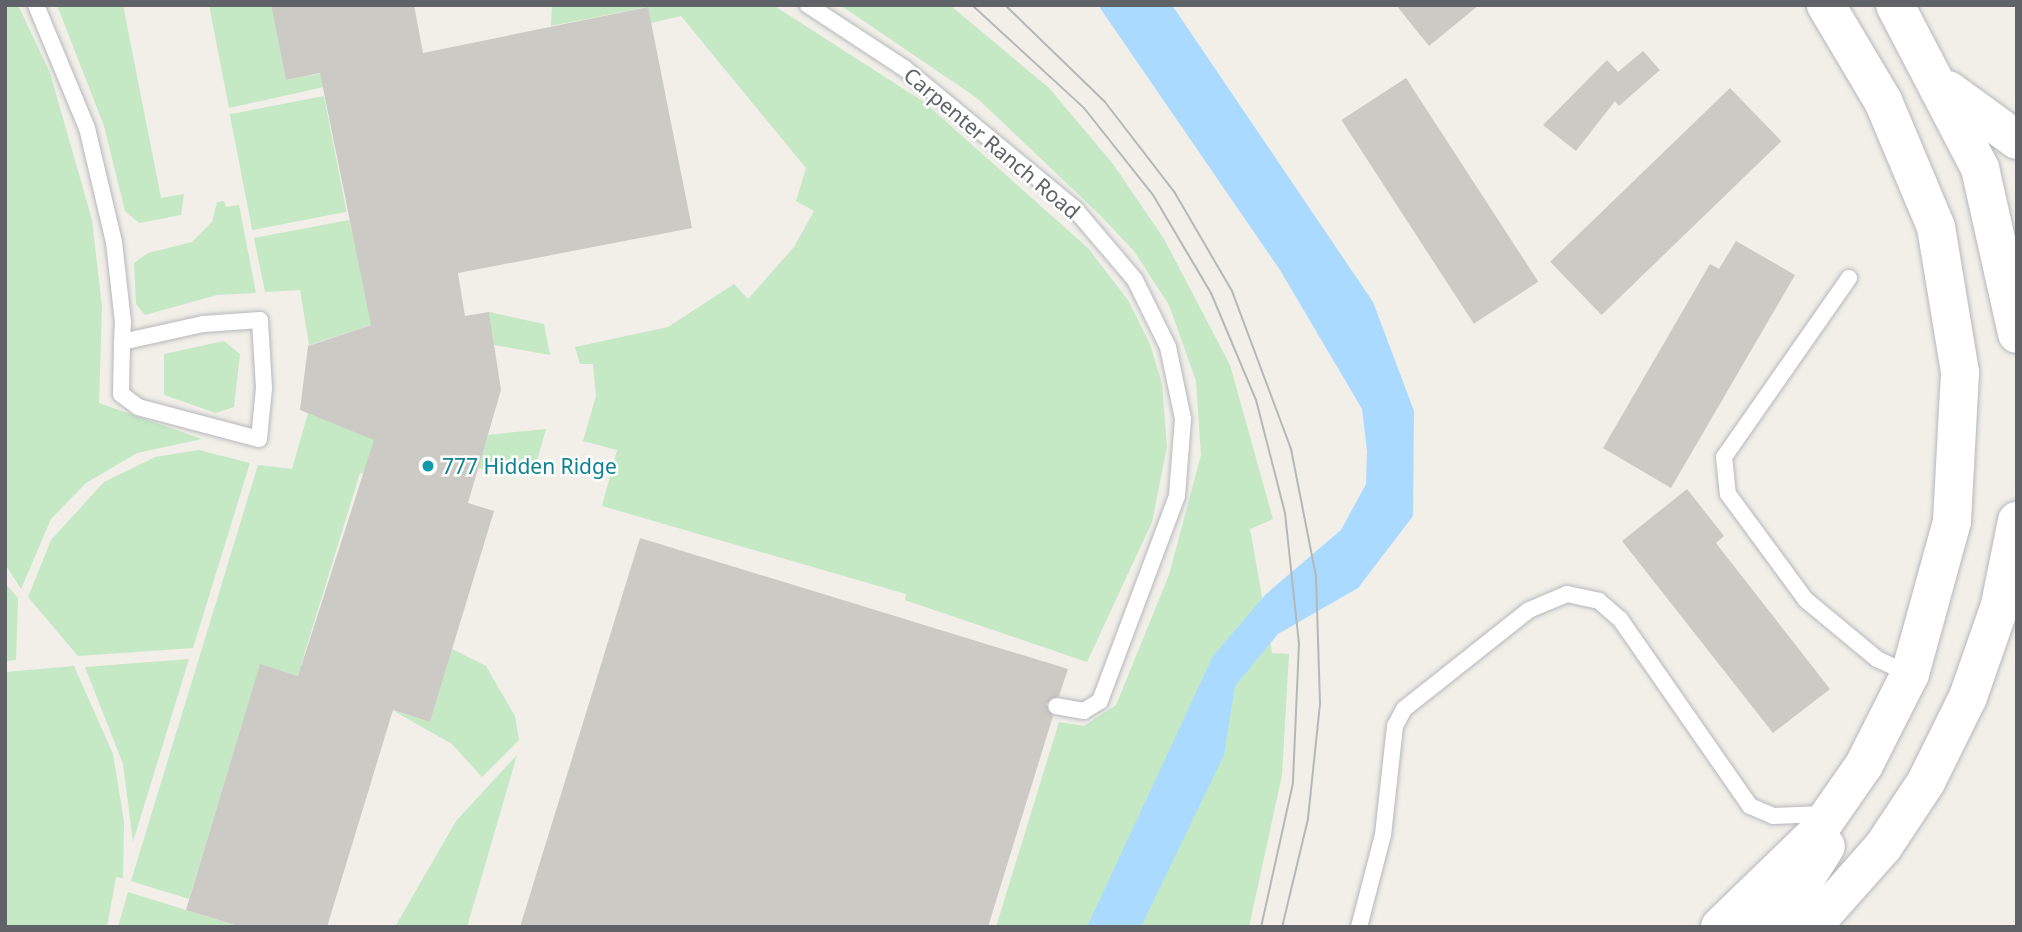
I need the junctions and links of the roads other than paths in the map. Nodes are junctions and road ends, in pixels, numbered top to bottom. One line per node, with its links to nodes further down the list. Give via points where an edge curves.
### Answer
1 (36, 5): 13 (lane, via 88,128 114,242)
2 (808, 5): 16 (lane, Carpenter Ranch Road, via 923,83 1074,208 1135,280 1168,347 1183,419 1177,496 1100,701 1084,712)
3 (1826, 5): 8 (street, via 1883,101)
4 (1895, 5): 5 (street)
5 (1936, 78): 6 (street, via 1970,111); 7 (street)
6 (2017, 140)
7 (2005, 208): 8 (street); 9 (street)
8 (1936, 227): 11 (street)
9 (2012, 268): 11 (street); 12 (street)
10 (1849, 278): 15 (lane, via 1724,457 1728,494 1806,600 1877,659)
11 (1950, 284): 15 (street, via 1960,372 1952,521)
12 (2017, 334)
13 (122, 342): 13 (lane, via 121,394 128,403 259,439 260,320 203,324)
14 (2017, 522): 22 (street, via 2000,605 1968,697 1926,782 1883,847)
15 (1910, 674): 17 (street)
16 (1056, 706)
17 (1864, 765): 18 (street); 21 (street, via 1825,849 1786,910)
18 (1830, 813): 19 (lane, via 1773,816 1750,806 1620,619 1599,601 1567,594 1529,610 1404,709 1395,726 1382,835); 20 (street)
19 (1359, 927)
20 (1720, 927)
21 (1767, 927)
22 (1812, 927)

